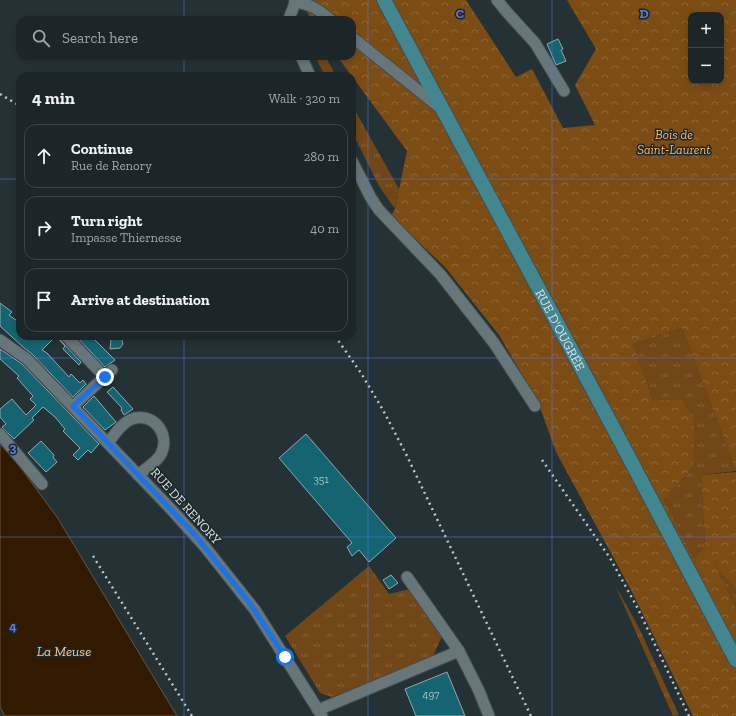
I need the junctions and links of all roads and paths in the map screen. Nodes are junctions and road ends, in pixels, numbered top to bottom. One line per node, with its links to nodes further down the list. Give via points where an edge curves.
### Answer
1 (384, 0): 10 (main road, RUE D'OUGRÉE)
2 (497, 0): 9 (street, via 535,43)
3 (295, 1): 4 (street); 5 (street, via 306,3)
4 (290, 16)
5 (326, 16)
6 (356, 40): 10 (street)
7 (303, 60): 8 (street)
8 (308, 72)
9 (564, 91)
10 (443, 110): 22 (main road, RUE D'OUGRÉE)
11 (356, 169): 15 (street, via 379,210 440,274 494,343)
12 (0, 340): 14 (street, RUE DE RENORY, via 27,359)
13 (71, 340): 14 (street, via 109,373)
14 (73, 406): 17 (street, RUE DE RENORY)
15 (535, 406)
16 (0, 434): 19 (street)
17 (108, 443): 18 (street, RUE DE RENORY); 18 (street, via 134,418 147,419 158,426 164,440 160,456)
18 (138, 475): 23 (street, RUE DE RENORY, via 194,534 249,602)
19 (42, 484)
20 (407, 576): 21 (street)
21 (459, 651): 23 (street); 24 (street)
22 (736, 660)
23 (320, 713)
24 (490, 716)

